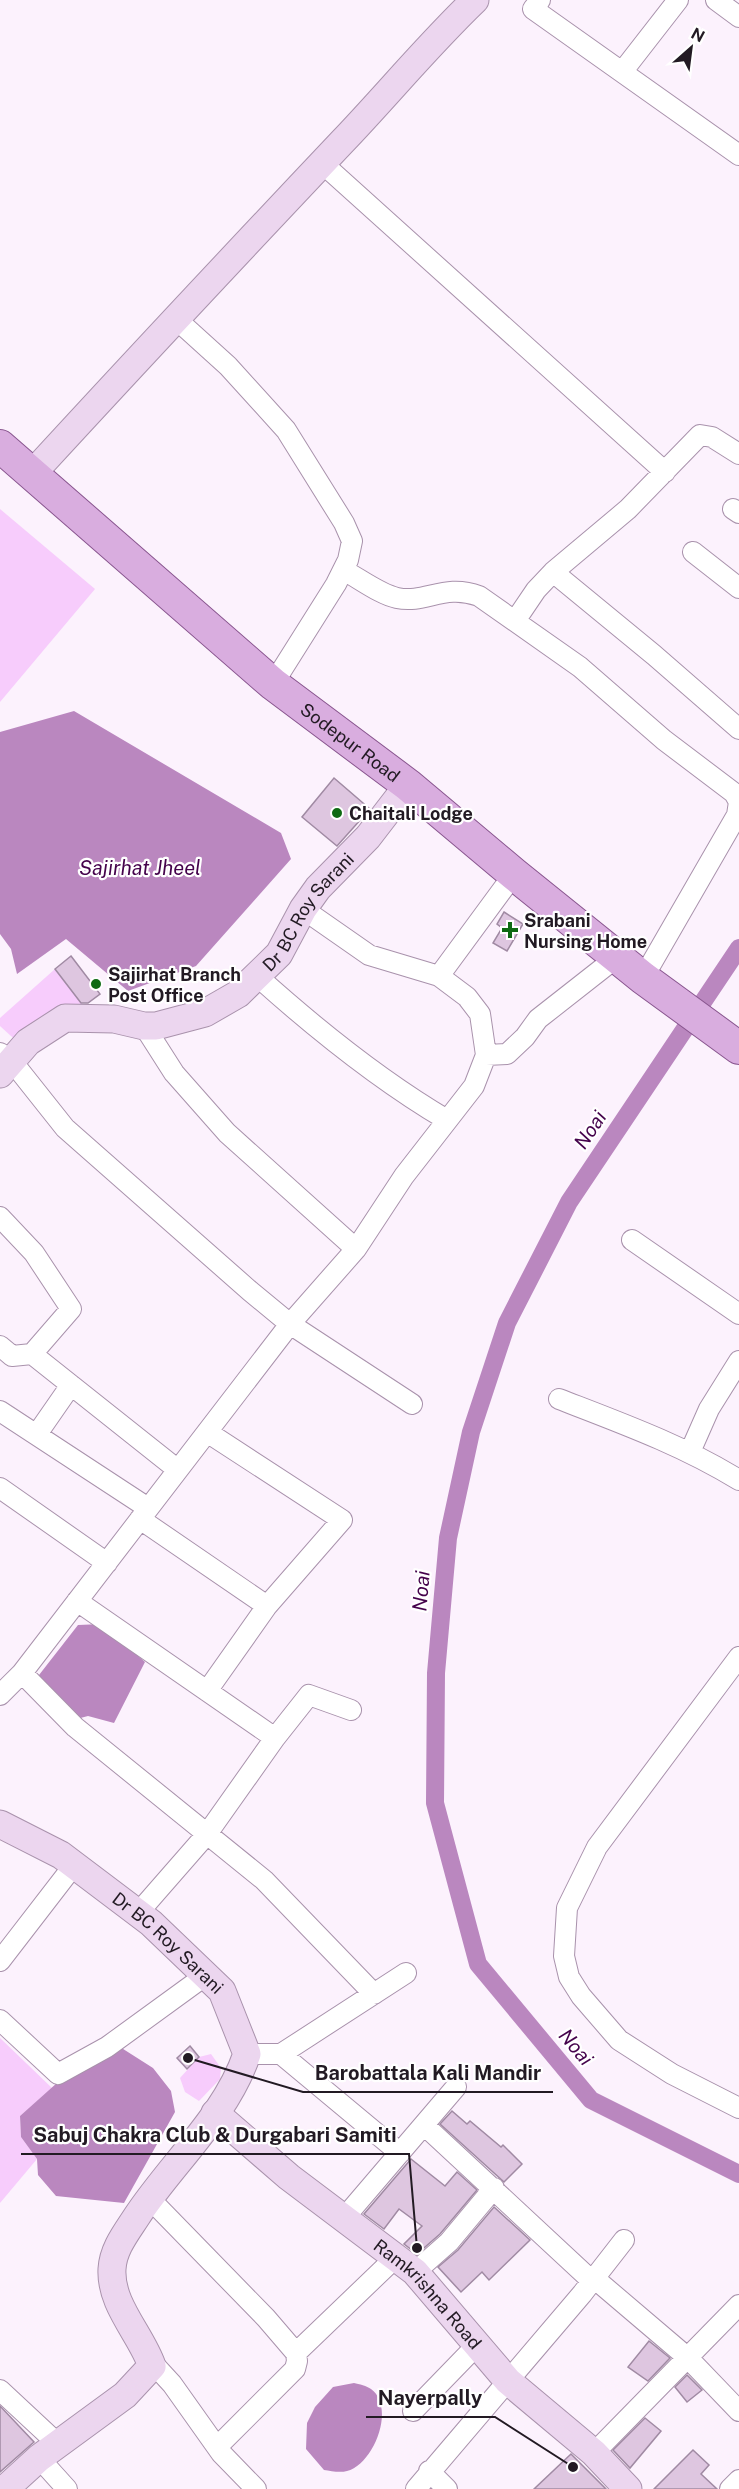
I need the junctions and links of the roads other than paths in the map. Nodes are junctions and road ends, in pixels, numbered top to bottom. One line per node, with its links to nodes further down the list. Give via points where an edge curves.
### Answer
1 (475, 0): 8 (street)
2 (540, 0): 6 (street, via 533,9)
3 (678, 0): 6 (street)
4 (716, 0): 5 (street)
5 (739, 17)
6 (622, 72): 7 (street)
7 (739, 155)
8 (322, 163): 9 (street); 12 (street)
9 (175, 318): 13 (street); 15 (street, via 228,366 286,430 352,542)
10 (0, 447): 13 (main road, Sodepur Road)
11 (739, 454): 12 (street, via 712,437 700,435)
12 (665, 472): 16 (street)
13 (32, 474): 19 (main road, Sodepur Road)
14 (693, 552): 17 (street)
15 (343, 570): 18 (street, via 399,598 464,590); 19 (street)
16 (553, 572): 18 (street); 20 (street)
17 (739, 588)
18 (514, 621): 22 (street, via 580,667 664,740 734,793)
19 (273, 684): 21 (main road, Sodepur Road)
20 (739, 729)
21 (408, 785): 23 (main road, Sodepur Road); 24 (street, Dr BC Roy Sarani, via 368,837)
22 (739, 802): 28 (street, via 737,815)
23 (514, 874): 25 (main road, Sodepur Road); 27 (street)
24 (303, 909): 26 (street, Dr BC Roy Sarani, via 279,954); 27 (street, via 369,955)
25 (617, 957): 28 (main road, Sodepur Road); 31 (street, via 538,1019 507,1054)
26 (257, 976): 29 (street, Dr BC Roy Sarani, via 238,994 205,1013); 33 (street, via 337,1043)
27 (439, 976): 31 (street, via 467,997 480,1014)
28 (653, 985): 30 (main road, Sodepur Road)
29 (144, 1026): 32 (street, Dr BC Roy Sarani, via 114,1019 65,1018); 36 (street, via 174,1073 227,1133)
30 (732, 1043)
31 (486, 1055): 33 (street, via 474,1086)
32 (4, 1062): 38 (street, via 65,1128)
33 (447, 1120): 36 (street)
34 (0, 1216): 40 (street, via 34,1253 71,1309)
35 (632, 1240): 37 (street)
36 (356, 1249): 38 (street)
37 (739, 1314)
38 (290, 1324): 44 (street); 46 (street)
39 (0, 1346): 40 (street, via 12,1356)
40 (32, 1354): 42 (street)
41 (739, 1361): 48 (street, via 709,1409)
42 (71, 1385): 47 (street); 49 (street)
43 (559, 1399): 48 (street)
44 (412, 1404)
45 (0, 1411): 47 (street)
46 (207, 1432): 49 (street); 55 (street, via 342,1520)
47 (38, 1434): 52 (street)
48 (690, 1452): 50 (street)
49 (178, 1470): 52 (street)
50 (739, 1480)
51 (0, 1488): 53 (street)
52 (144, 1514): 53 (street); 55 (street)
53 (107, 1563): 54 (street)
54 (77, 1601): 57 (street); 58 (street)
55 (267, 1606): 58 (street)
56 (739, 1657): 74 (street, via 597,1847 567,1908 564,1956 569,1977 581,1996 619,2040 672,2074)
57 (22, 1673): 59 (street); 63 (street, via 75,1727)
58 (207, 1691): 61 (street)
59 (0, 1695)
60 (351, 1710): 61 (street, via 309,1695)
61 (275, 1738): 63 (street)
62 (0, 1824): 64 (street, Dr BC Roy Sarani)
63 (207, 1834): 65 (street); 69 (street, via 264,1880)
64 (74, 1865): 65 (street, Dr BC Roy Sarani); 66 (street)
65 (138, 1913): 68 (street, Dr BC Roy Sarani)
66 (0, 1961)
67 (406, 1973): 69 (street)
68 (206, 1976): 70 (street, via 108,2047 58,2074); 71 (street, Dr BC Roy Sarani, via 222,1991)
69 (374, 1994): 72 (street)
70 (0, 2020)
71 (247, 2054): 72 (street); 75 (street)
72 (281, 2054): 77 (street)
73 (456, 2087): 76 (street)
74 (739, 2108)
75 (215, 2113): 79 (street); 80 (street, Ramkrishna Road, via 289,2177)
76 (424, 2125): 77 (street); 78 (street)
77 (400, 2153): 80 (street)
78 (494, 2188): 82 (street, via 449,2242); 83 (street)
79 (149, 2198): 86 (street); 88 (street, via 117,2247 112,2270 117,2299)
80 (345, 2217): 82 (street, Ramkrishna Road)
81 (624, 2240): 83 (street)
82 (406, 2265): 85 (street, Ramkrishna Road); 86 (street)
83 (593, 2280): 87 (street); 89 (street)
84 (739, 2305): 87 (street)
85 (477, 2345): 89 (street, Ramkrishna Road); 91 (street)
86 (296, 2353): 93 (street, via 295,2369)
87 (688, 2358): 92 (street); 95 (street)
88 (149, 2359): 93 (street); 94 (street, via 152,2366 124,2396)
89 (508, 2381): 95 (street, Ramkrishna Road); 96 (street)
90 (0, 2390): 94 (street)
91 (413, 2411)
92 (739, 2411)
93 (217, 2447): 100 (street)
94 (49, 2452): 98 (street); 99 (street)
95 (594, 2453): 103 (street, Ramkrishna Road)
96 (429, 2471): 101 (street); 102 (street)
97 (739, 2480): 104 (street)
98 (5, 2489)
99 (67, 2489)
100 (255, 2489)
101 (416, 2489)
102 (447, 2489)
103 (628, 2489)
104 (730, 2489)

